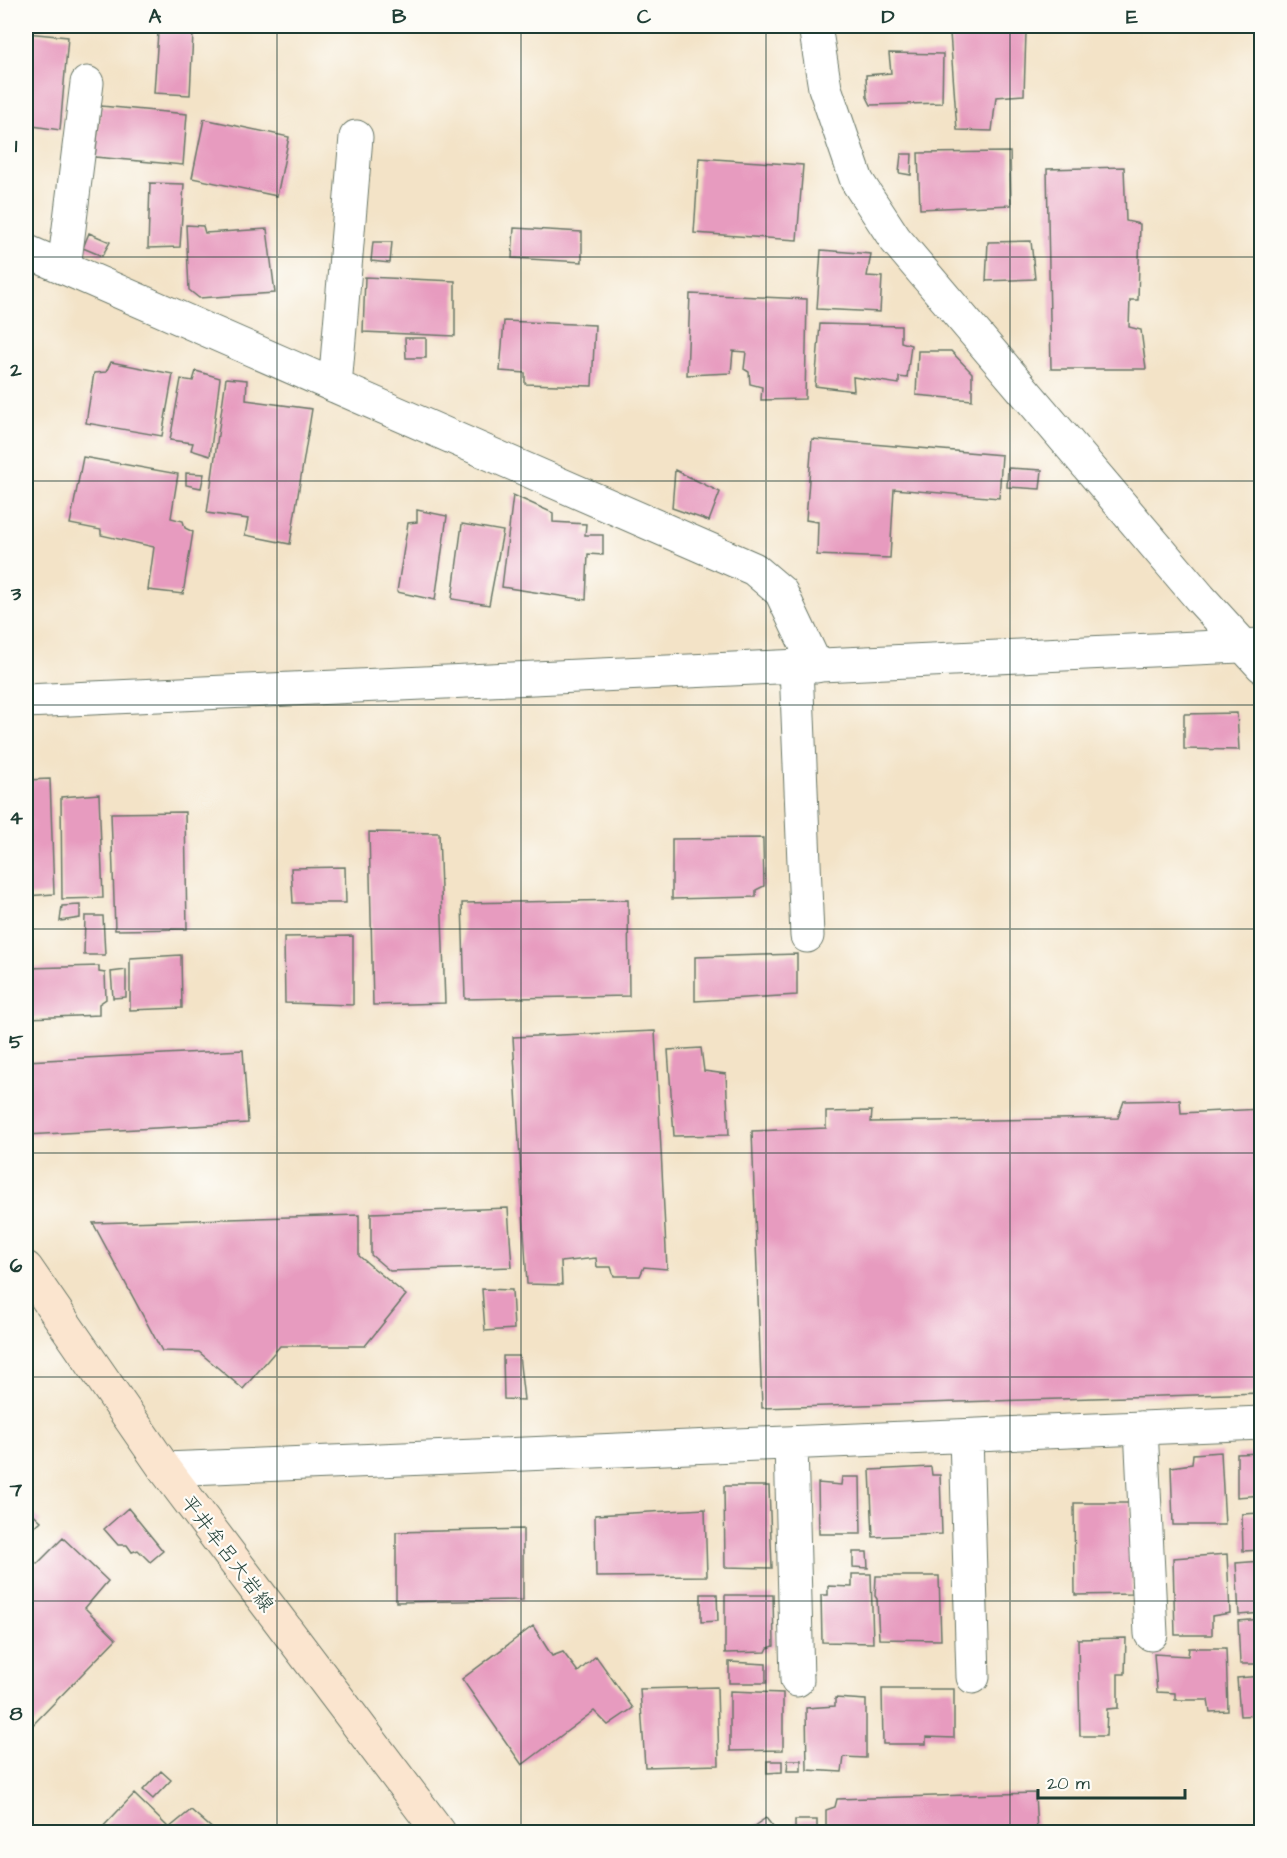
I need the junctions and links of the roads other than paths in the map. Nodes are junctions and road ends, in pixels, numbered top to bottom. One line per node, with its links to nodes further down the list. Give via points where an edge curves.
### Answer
1 (814, 26): 7 (street, via 825,88 857,181 895,239 1200,598)
2 (87, 83): 5 (street)
3 (356, 137): 6 (street)
4 (26, 251): 5 (street)
5 (64, 268): 6 (street)
6 (335, 386): 8 (street, via 754,569 781,592)
7 (1255, 652): 8 (street)
8 (806, 666): 9 (street); 10 (street)
9 (26, 701)
10 (807, 936)
11 (26, 1268): 16 (main road, 平井牟呂大岩線)
12 (1262, 1423): 13 (street)
13 (1141, 1428): 14 (street); 17 (street)
14 (966, 1436): 15 (street); 18 (street)
15 (791, 1443): 16 (street); 19 (street)
16 (165, 1469): 20 (main road, 平井牟呂大岩線)
17 (1151, 1634)
18 (973, 1677)
19 (797, 1680)
20 (439, 1833)

